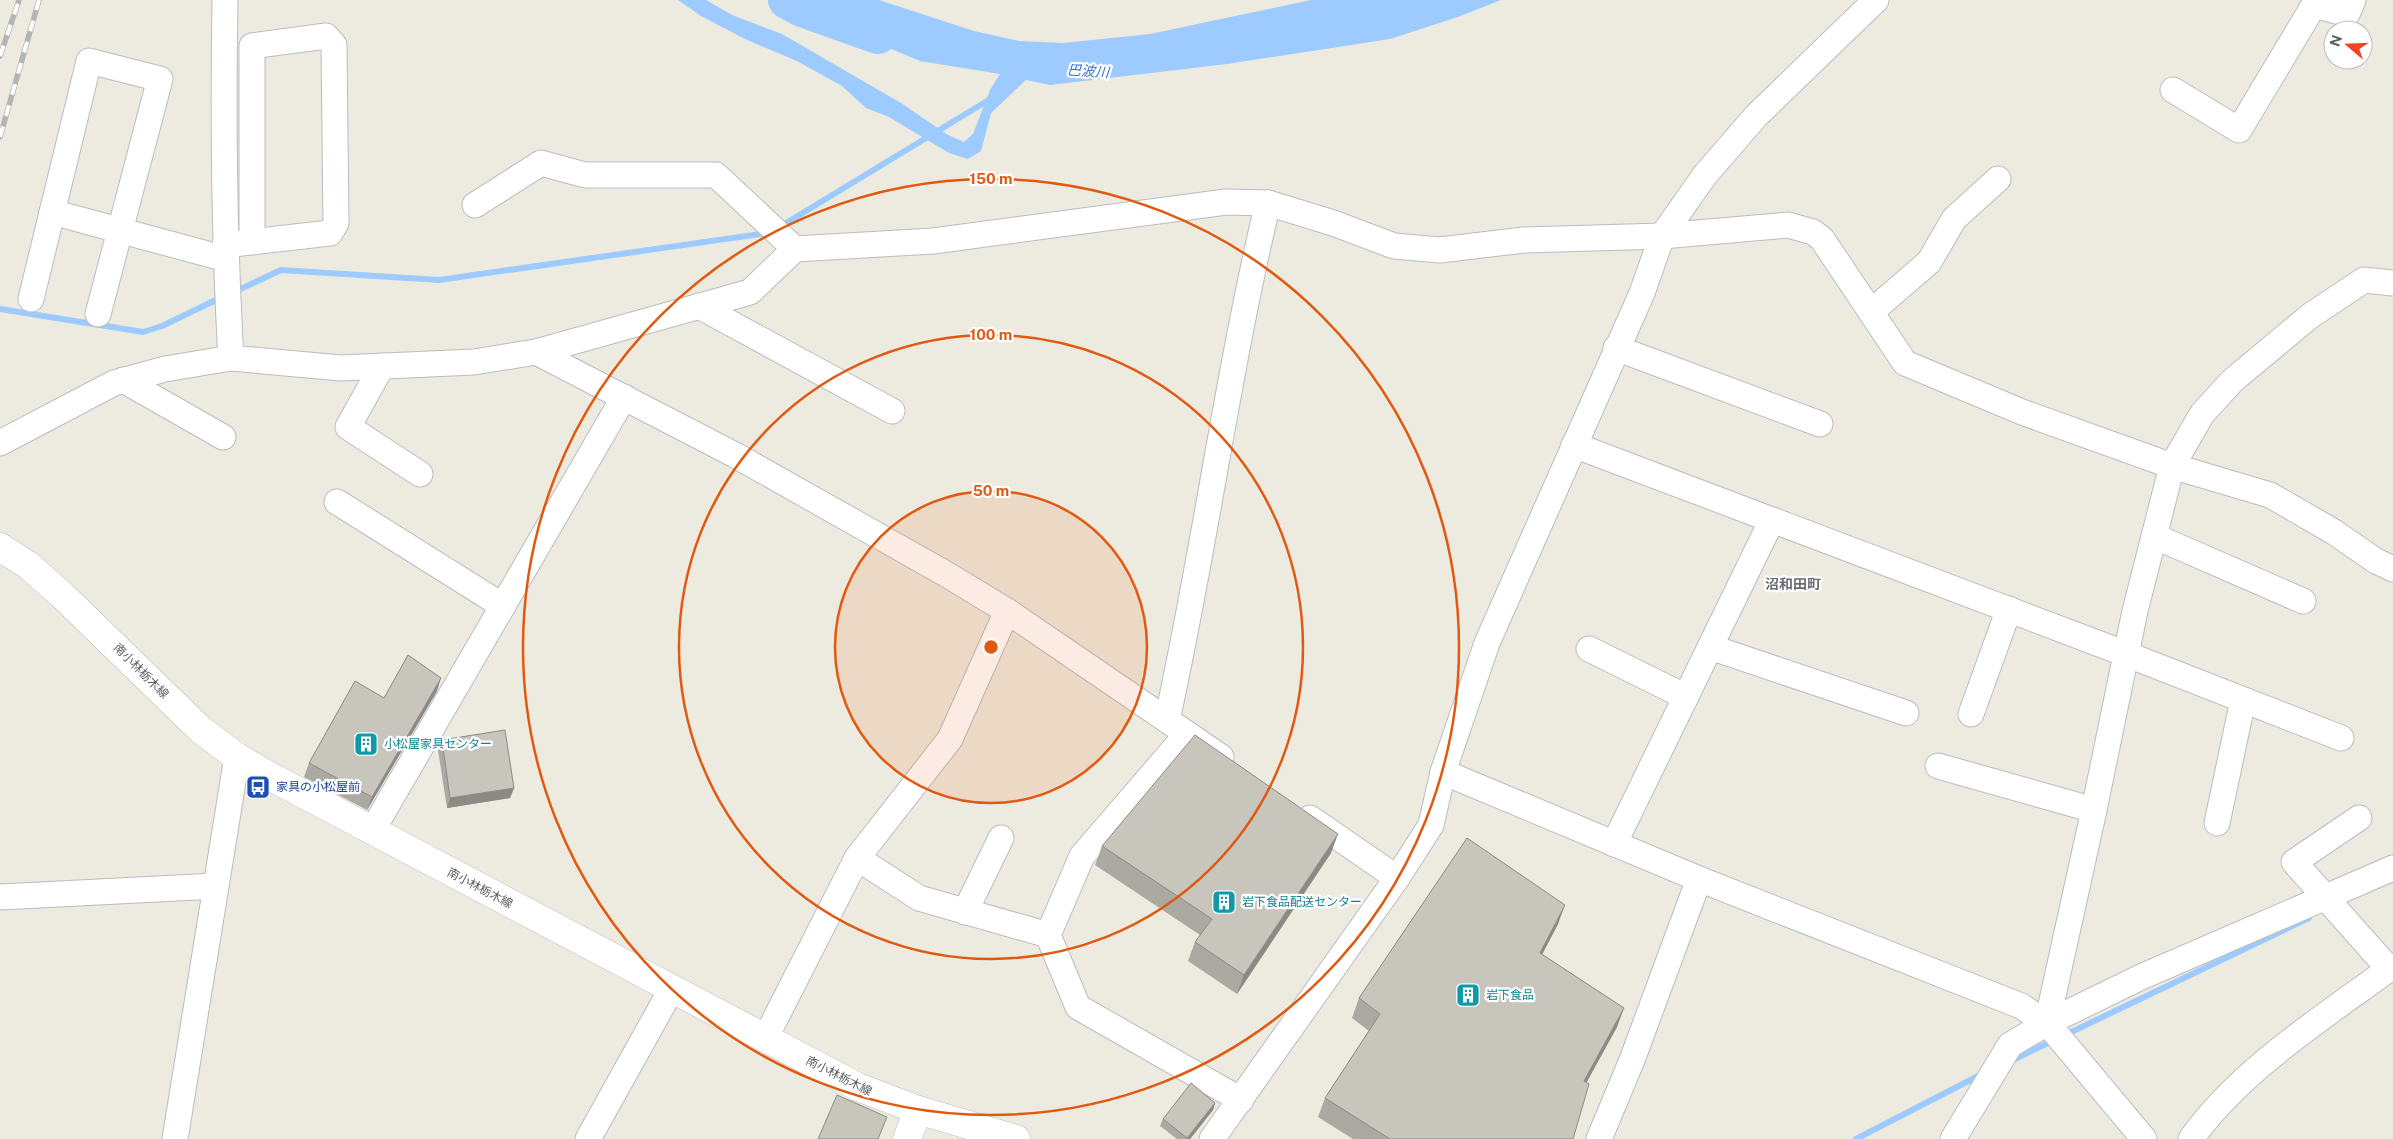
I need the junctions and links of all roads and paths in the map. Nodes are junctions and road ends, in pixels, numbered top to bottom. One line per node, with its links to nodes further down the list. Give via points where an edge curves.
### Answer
1 (225, 0): 13 (street)
2 (1876, 0): 10 (street, via 1756,116 1705,175)
3 (2353, 0): 4 (street, via 2347,14 2314,5 2239,130)
4 (2173, 90)
5 (1998, 179): 17 (street, via 1954,219 1929,262)
6 (1268, 203): 10 (street, via 1394,246 1440,250 1524,240); 12 (street, via 1226,202 933,240); 48 (street, via 1251,274)
7 (475, 205): 12 (street, via 541,163 585,176 716,175)
8 (52, 212): 9 (street); 9 (street, via 89,60 160,78); 15 (street)
9 (120, 231): 13 (street); 18 (street)
10 (1662, 236): 17 (street, via 1788,225 1812,232 1822,239); 19 (street, via 1642,293)
11 (252, 242): 11 (street, via 330,233 336,223 334,45 326,36 252,46); 13 (street)
12 (796, 249): 16 (street, via 750,292)
13 (225, 252): 21 (street)
14 (2393, 283): 30 (street, via 2364,280 2310,316 2232,381 2202,414)
15 (31, 299)
16 (699, 306): 20 (street); 25 (street)
17 (1871, 312): 30 (street, via 1905,363 2022,412)
18 (98, 314)
19 (1616, 348): 26 (street); 29 (street)
20 (536, 352): 22 (street, via 474,362); 24 (street)
21 (231, 358): 22 (street, via 341,368); 23 (street)
22 (382, 366): 31 (street, via 348,427)
23 (123, 380): 27 (street); 28 (street)
24 (624, 397): 38 (street); 40 (street, via 735,455)
25 (892, 411)
26 (1820, 424)
27 (223, 437)
28 (0, 443)
29 (1574, 444): 33 (street); 54 (street, via 1487,643)
30 (2172, 466): 34 (street); 36 (street, via 2270,495)
31 (420, 474)
32 (338, 502): 38 (street)
33 (1772, 520): 39 (street); 41 (street)
34 (2154, 536): 37 (street); 43 (street)
35 (0, 547): 51 (main road, 南小林栃木線, via 28,565 63,596 202,730)
36 (2393, 569)
37 (2303, 601)
38 (503, 606): 59 (street)
39 (2009, 610): 43 (street); 47 (street)
40 (1007, 611): 48 (street); 62 (street, via 950,739)
41 (1710, 648): 44 (street); 46 (street)
42 (1589, 649): 44 (street)
43 (2126, 654): 45 (street); 56 (street)
44 (1686, 697): 61 (street)
45 (2244, 700): 50 (street); 58 (street)
46 (1906, 713)
47 (1971, 714)
48 (1167, 720): 49 (street)
49 (1187, 734): 53 (street); 70 (street, via 1082,856)
50 (2341, 738)
51 (237, 757): 59 (main road, 南小林栃木線); 66 (street)
52 (1938, 766): 56 (street)
53 (1244, 772)
54 (1443, 772): 61 (street); 64 (street, via 1431,825)
55 (1292, 806): 64 (street)
56 (2094, 810): 73 (street)
57 (2359, 818): 68 (street, via 2294,862)
58 (2217, 823)
59 (372, 831): 72 (main road, 南小林栃木線)
60 (1001, 838): 69 (street)
61 (1614, 844): 65 (street)
62 (857, 858): 69 (street, via 919,898); 74 (street)
63 (2393, 868): 68 (street)
64 (1398, 878): 75 (street)
65 (1699, 879): 73 (street, via 2021,1006); 82 (street)
66 (216, 886): 67 (street); 77 (street)
67 (0, 897)
68 (2326, 898): 71 (street); 73 (street, via 2141,977)
69 (965, 912): 70 (street)
70 (1048, 935): 75 (street, via 1078,1006)
71 (2391, 967): 85 (street, via 2280,1048 2207,1116)
72 (671, 990): 74 (main road, 南小林栃木線); 78 (street)
73 (2047, 1023): 83 (street, via 2010,1045); 84 (street)
74 (765, 1039): 76 (main road, 南小林栃木線, via 866,1090)
75 (1241, 1100): 81 (street)
76 (918, 1110): 79 (main road); 80 (main road, 南小林栃木線)
77 (175, 1139)
78 (588, 1139)
79 (906, 1139)
80 (1016, 1139)
81 (1212, 1139)
82 (1599, 1139)
83 (1953, 1139)
84 (2144, 1139)
85 (2191, 1139)

